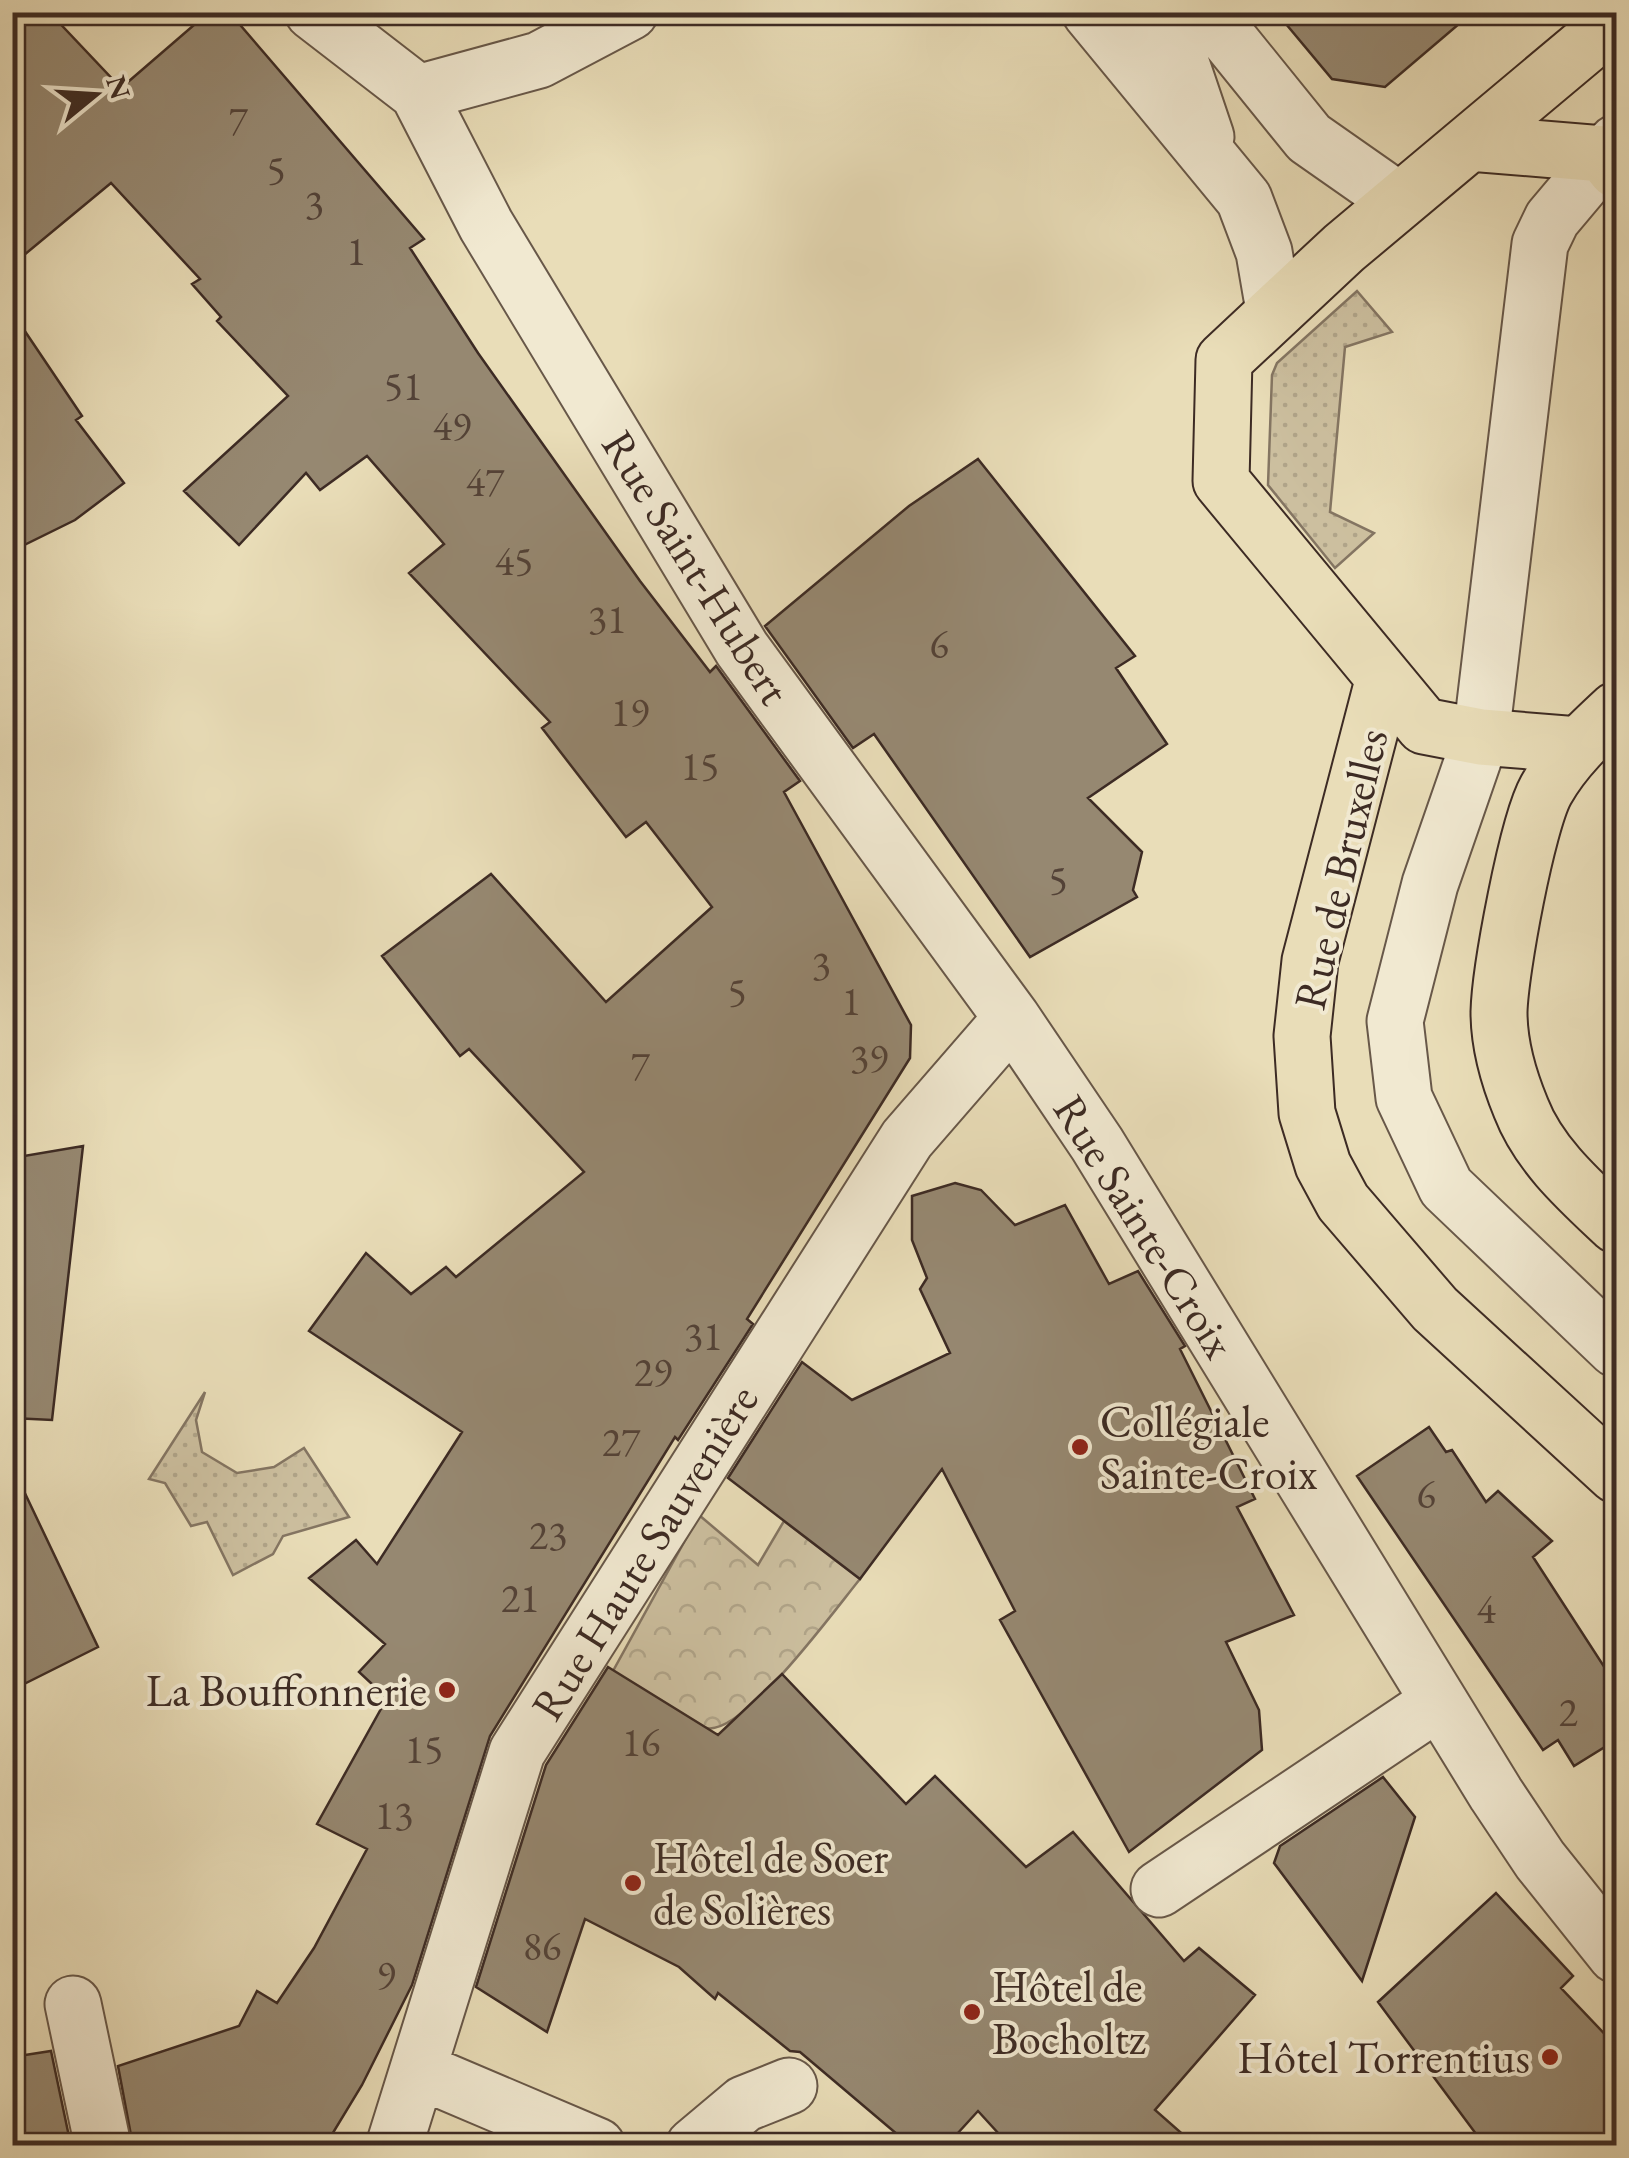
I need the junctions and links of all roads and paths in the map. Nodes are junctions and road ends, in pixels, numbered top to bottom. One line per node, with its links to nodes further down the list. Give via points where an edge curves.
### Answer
1 (313, 12): 7 (street)
2 (630, 12): 7 (street, via 539,60)
3 (1090, 12): 10 (street)
4 (1151, 12): 10 (street, via 1177,52)
5 (1207, 12): 11 (street, via 1308,138)
6 (1616, 20): 8 (main road)
7 (418, 94): 16 (street, Rue Saint-Hubert, via 486,225 742,650)
8 (1470, 142): 9 (main road); 11 (main road)
9 (1612, 156): 15 (street, via 1552,219 1540,244)
10 (1214, 161): 12 (street, via 1244,199 1264,252)
11 (1399, 201): 12 (main road)
12 (1274, 310): 13 (main road, via 1224,360 1221,481)
13 (1383, 681): 15 (main road, via 1424,726); 19 (main road, Rue de Bruxelles, via 1310,961 1302,1036 1306,1113 1343,1202 1435,1309)
14 (1597, 728): 15 (main road); 17 (main road, via 1544,792 1520,880 1499,1010 1510,1078 1538,1141)
15 (1482, 737): 18 (street, via 1430,884 1396,1021 1404,1098 1446,1187)
16 (1012, 1018): 20 (street, Rue Sainte-Croix, via 1097,1144); 24 (street, Rue Haute Sauvenière, via 907,1139 517,1752)
17 (1616, 1225)
18 (1616, 1349)
19 (1616, 1475)
20 (1437, 1702): 21 (street); 22 (street, Rue Sainte-Croix, via 1540,1860)
21 (1159, 1889)
22 (1616, 1955)
23 (73, 2004): 26 (street)
24 (418, 2070): 27 (street, Rue Haute Sauvenière); 28 (street)
25 (790, 2086): 29 (street, via 744,2104)
26 (103, 2146)
27 (394, 2146)
28 (596, 2146)
29 (694, 2146)

